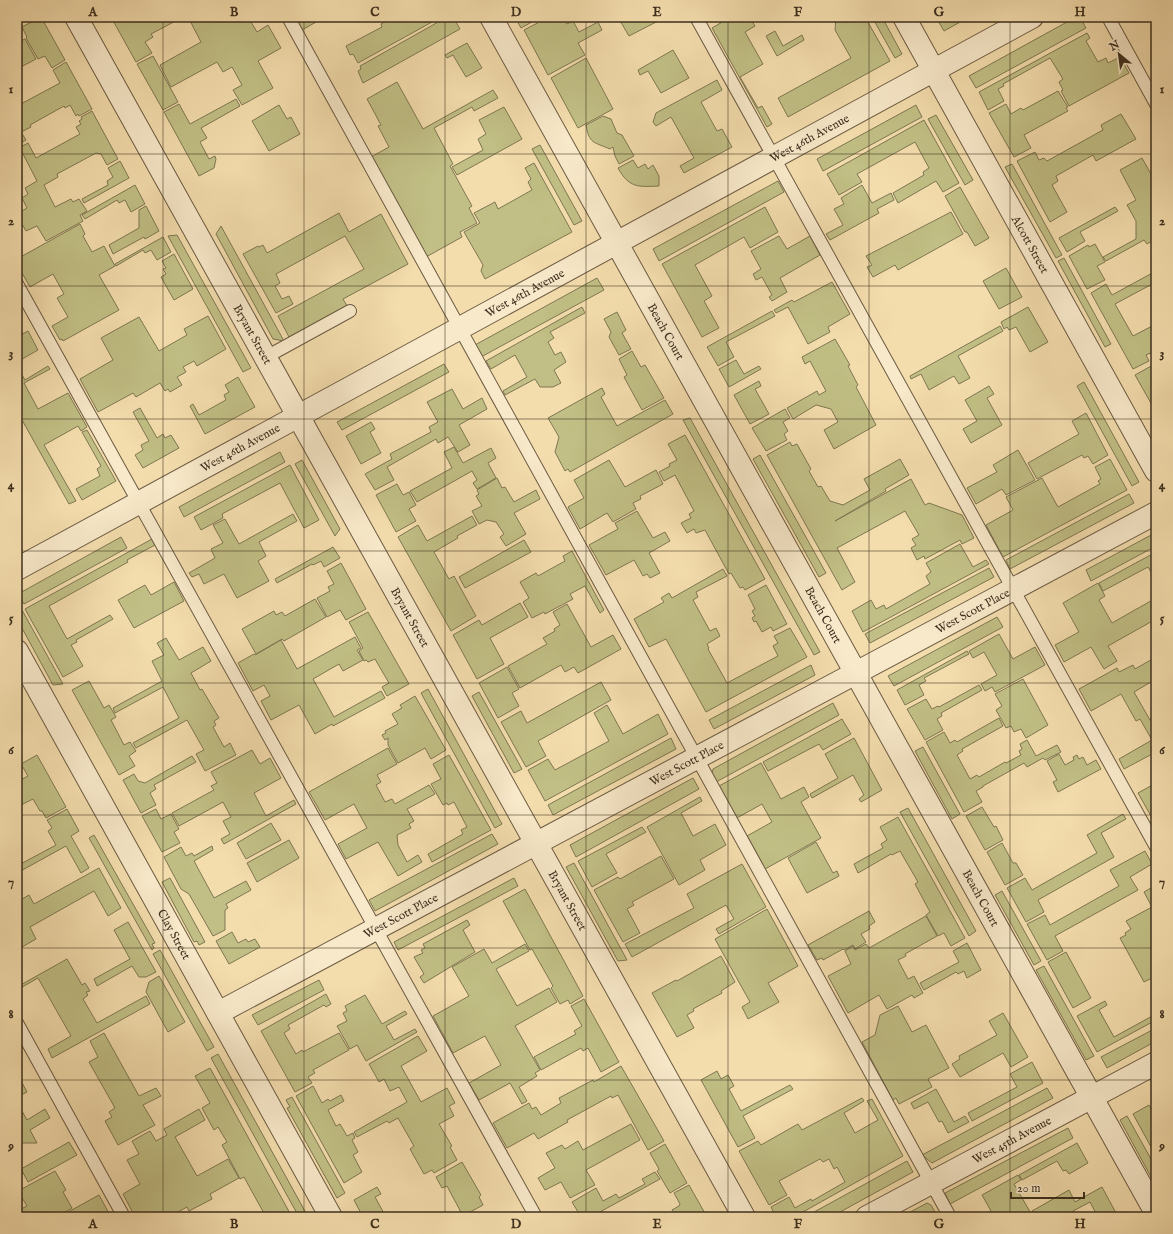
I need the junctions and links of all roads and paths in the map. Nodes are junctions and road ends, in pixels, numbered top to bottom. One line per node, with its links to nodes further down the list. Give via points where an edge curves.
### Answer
1 (76, 17): 15 (street, Bryant Street)
2 (288, 17): 14 (lane)
3 (491, 17): 11 (street, Beach Court)
4 (696, 17): 10 (lane)
5 (904, 17): 8 (street, Alcott Street)
6 (1032, 17): 8 (street, West 46th Avenue)
7 (1108, 17): 9 (lane)
8 (934, 71): 10 (street, West 46th Avenue); 17 (street, Alcott Street)
9 (1156, 104)
10 (774, 158): 11 (street, West 46th Avenue); 21 (lane)
11 (617, 243): 14 (street, West 46th Avenue); 23 (street, Beach Court)
12 (17, 284): 18 (lane)
13 (350, 311): 15 (lane)
14 (460, 329): 16 (street, West 46th Avenue); 24 (lane)
15 (266, 357): 16 (street, Bryant Street)
16 (298, 416): 18 (street, West 46th Avenue); 25 (street, Bryant Street)
17 (1156, 471)
18 (139, 503): 20 (street, West 46th Avenue); 27 (lane)
19 (1156, 513): 21 (street, West Scott Place)
20 (17, 569)
21 (1013, 589): 23 (street, West Scott Place); 26 (lane)
22 (17, 651): 28 (street, Clay Street)
23 (856, 673): 24 (street, West Scott Place); 31 (street, Beach Court)
24 (696, 758): 25 (street, West Scott Place); 32 (lane)
25 (536, 843): 27 (street, West Scott Place); 37 (street, Bryant Street)
26 (1156, 847)
27 (375, 929): 28 (street, West Scott Place); 36 (lane)
28 (218, 1012): 35 (street, Clay Street)
29 (17, 1023): 34 (lane)
30 (1156, 1062): 31 (street, West 45th Avenue)
31 (1091, 1097): 32 (street, West 45th Avenue); 33 (street, Beach Court)
32 (931, 1183): 38 (street, West 45th Avenue); 39 (lane)
33 (1156, 1214)
34 (124, 1217)
35 (331, 1217)
36 (536, 1217)
37 (744, 1217)
38 (867, 1217)
39 (950, 1217)

